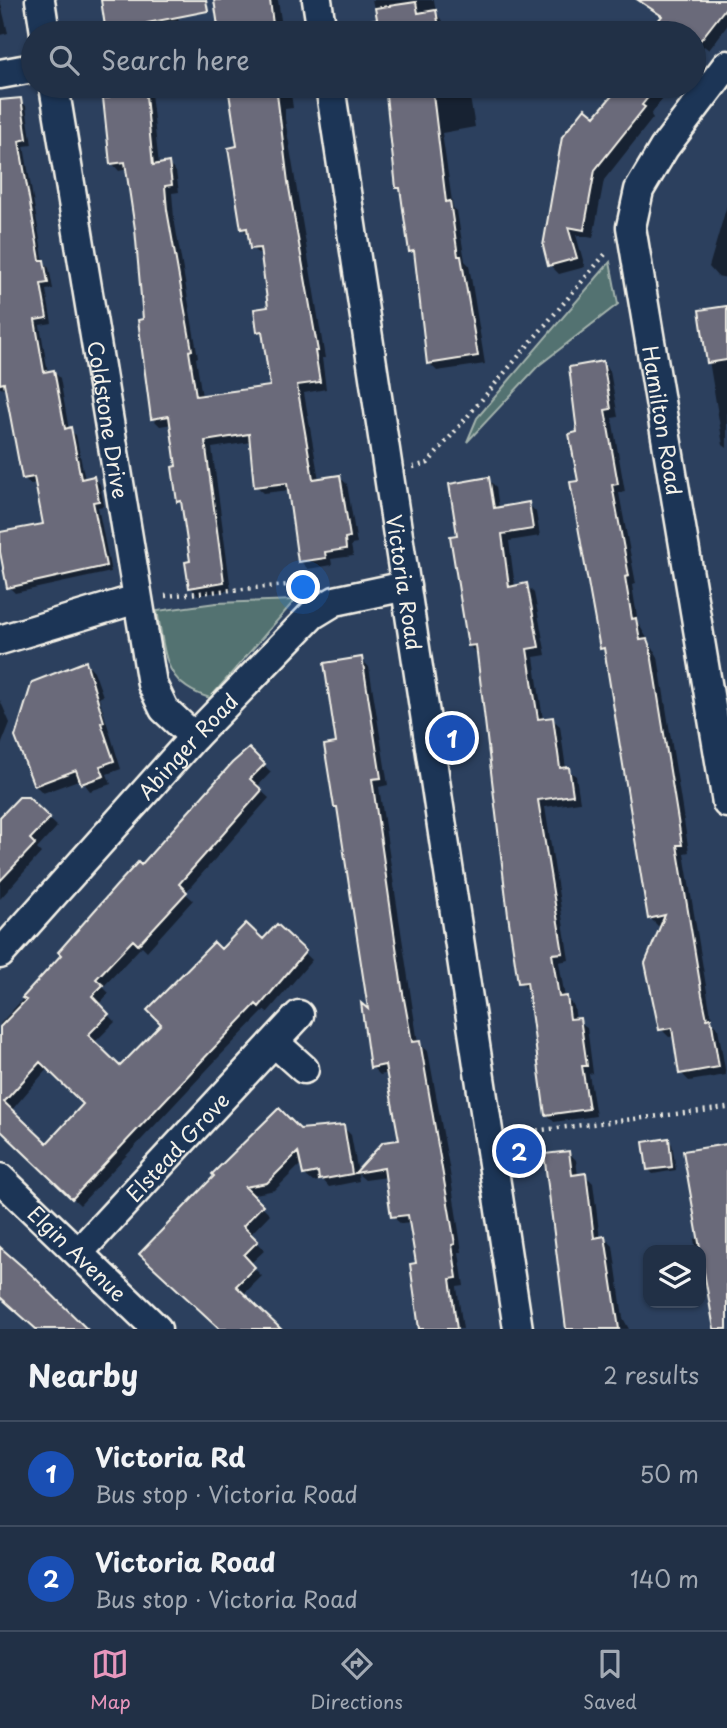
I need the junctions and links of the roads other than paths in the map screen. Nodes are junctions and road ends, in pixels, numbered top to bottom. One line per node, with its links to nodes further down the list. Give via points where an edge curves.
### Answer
1 (40, 0): 3 (street)
2 (317, 0): 4 (street)
3 (44, 21)
4 (320, 21)
5 (727, 65): 8 (street, Hamilton Road)
6 (21, 70): 7 (street)
7 (0, 74)
8 (706, 93)
9 (56, 98): 13 (street, Coldstone Drive)
10 (332, 98): 12 (street, Victoria Road)
11 (702, 98): 16 (street, Hamilton Road, via 639,190 631,227)
12 (406, 586): 15 (street, Abinger Road, via 351,596 312,615); 24 (street, Victoria Road)
13 (137, 599): 14 (street); 15 (street, Coldstone Drive, via 157,698)
14 (0, 640)
15 (194, 737): 17 (street, Abinger Road)
16 (727, 803)
17 (0, 954)
18 (299, 1016): 19 (street, Elstead Grove)
19 (275, 1043): 20 (street); 22 (street, Elstead Grove)
20 (304, 1069)
21 (0, 1178): 22 (street, Elgin Avenue)
22 (79, 1252): 23 (street, Elgin Avenue)
23 (157, 1329)
24 (518, 1329)

